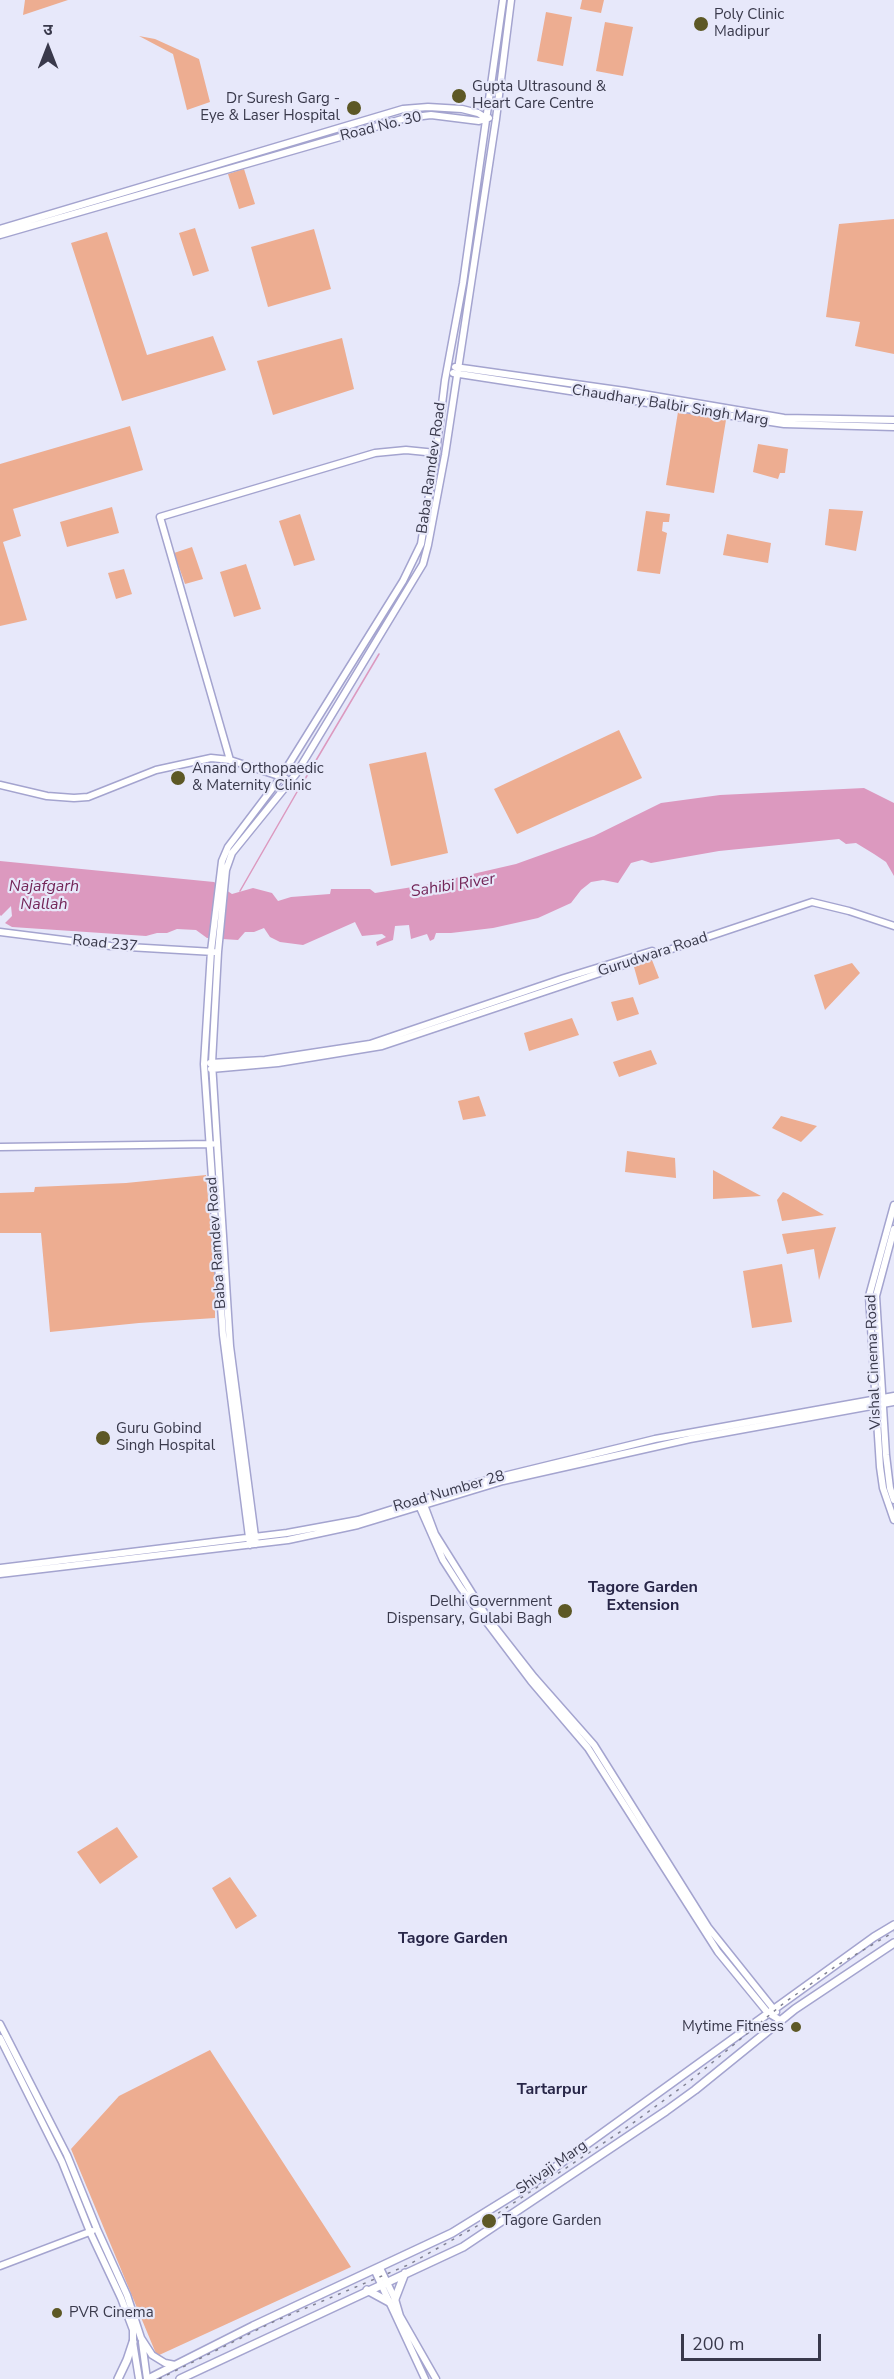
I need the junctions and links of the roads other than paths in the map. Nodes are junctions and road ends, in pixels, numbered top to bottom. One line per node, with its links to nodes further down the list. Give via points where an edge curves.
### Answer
1 (503, 0): 3 (street, Baba Ramdev Road)
2 (511, 0): 4 (street)
3 (486, 118): 4 (street); 5 (street, Road No. 30, via 462,109 403,109); 6 (street, Road No. 30, via 406,118); 7 (street, Baba Ramdev Road)
4 (496, 119): 8 (street)
5 (0, 229)
6 (0, 235)
7 (447, 369): 8 (street, Chaudhary Balbir Singh Marg); 11 (street, Baba Ramdev Road)
8 (456, 370): 9 (street, Chaudhary Balbir Singh Marg, via 626,391 784,418); 10 (street, Chaudhary Balbir Singh Marg, via 784,424); 14 (street, via 445,455 423,564)
9 (894, 420)
10 (894, 427)
11 (436, 453): 12 (street, via 375,453 160,517); 13 (street, Baba Ramdev Road, via 416,559)
12 (230, 760): 13 (street); 15 (street, via 211,758 156,770 88,797 47,795)
13 (281, 777): 14 (street); 16 (street, Baba Ramdev Road, via 228,847 222,861)
14 (291, 780): 16 (street, via 232,853)
15 (0, 785)
16 (221, 882): 19 (street, Baba Ramdev Road)
17 (894, 926): 20 (street, Gurudwara Road, via 812,902 564,978 370,1044)
18 (0, 932): 19 (street, Road 237, via 111,946)
19 (214, 952): 20 (street); 21 (street, Baba Ramdev Road)
20 (212, 1066): 21 (street, Gurudwara Road); 22 (street)
21 (204, 1067): 22 (street, Baba Ramdev Road)
22 (213, 1144): 23 (street); 32 (street, Baba Ramdev Road, via 232,1412)
23 (0, 1147)
24 (894, 1205): 27 (street, Vishal Cinema Road, via 869,1296)
25 (894, 1229): 27 (street, Vishal Cinema Road, via 876,1296)
26 (894, 1396): 27 (street, Road Number 28)
27 (878, 1402): 28 (street, Road Number 28); 29 (street, Vishal Cinema Road); 30 (street, Road Number 28, via 667,1444); 31 (street, Vishal Cinema Road, via 883,1488)
28 (894, 1402)
29 (894, 1500)
30 (420, 1502): 32 (street, Road Number 28, via 358,1525 288,1540); 37 (street, via 442,1560 460,1588 588,1748 718,1952)
31 (894, 1520)
32 (252, 1541): 33 (street, Road Number 28); 34 (street, Road Number 28)
33 (0, 1568)
34 (0, 1574)
35 (894, 1925): 37 (main road, Shivaji Marg)
36 (894, 1943): 38 (main road, Shivaji Marg)
37 (771, 2011): 38 (street); 45 (main road, Shivaji Marg, via 536,2181 452,2233)
38 (780, 2020): 46 (main road, Shivaji Marg, via 695,2090 569,2177 463,2247)
39 (0, 2024): 41 (street, via 67,2155)
40 (0, 2038): 41 (street)
41 (93, 2230): 43 (street); 50 (street, via 127,2295); 51 (street, via 133,2330)
42 (0, 2261): 43 (street)
43 (8, 2263): 44 (street)
44 (0, 2266)
45 (377, 2270): 47 (street); 52 (main road, Shivaji Marg)
46 (405, 2273): 47 (main road, Shivaji Marg); 49 (main road)
47 (383, 2283): 48 (main road, Shivaji Marg); 49 (street)
48 (368, 2290): 49 (main road); 56 (main road, Shivaji Marg)
49 (392, 2300): 57 (street); 58 (street)
50 (141, 2338): 52 (street, via 152,2355); 55 (street)
51 (132, 2342): 53 (main road); 54 (street)
52 (176, 2365): 55 (main road, Shivaji Marg)
53 (118, 2379)
54 (140, 2379)
55 (148, 2379)
56 (180, 2379)
57 (425, 2379)
58 (436, 2379)

